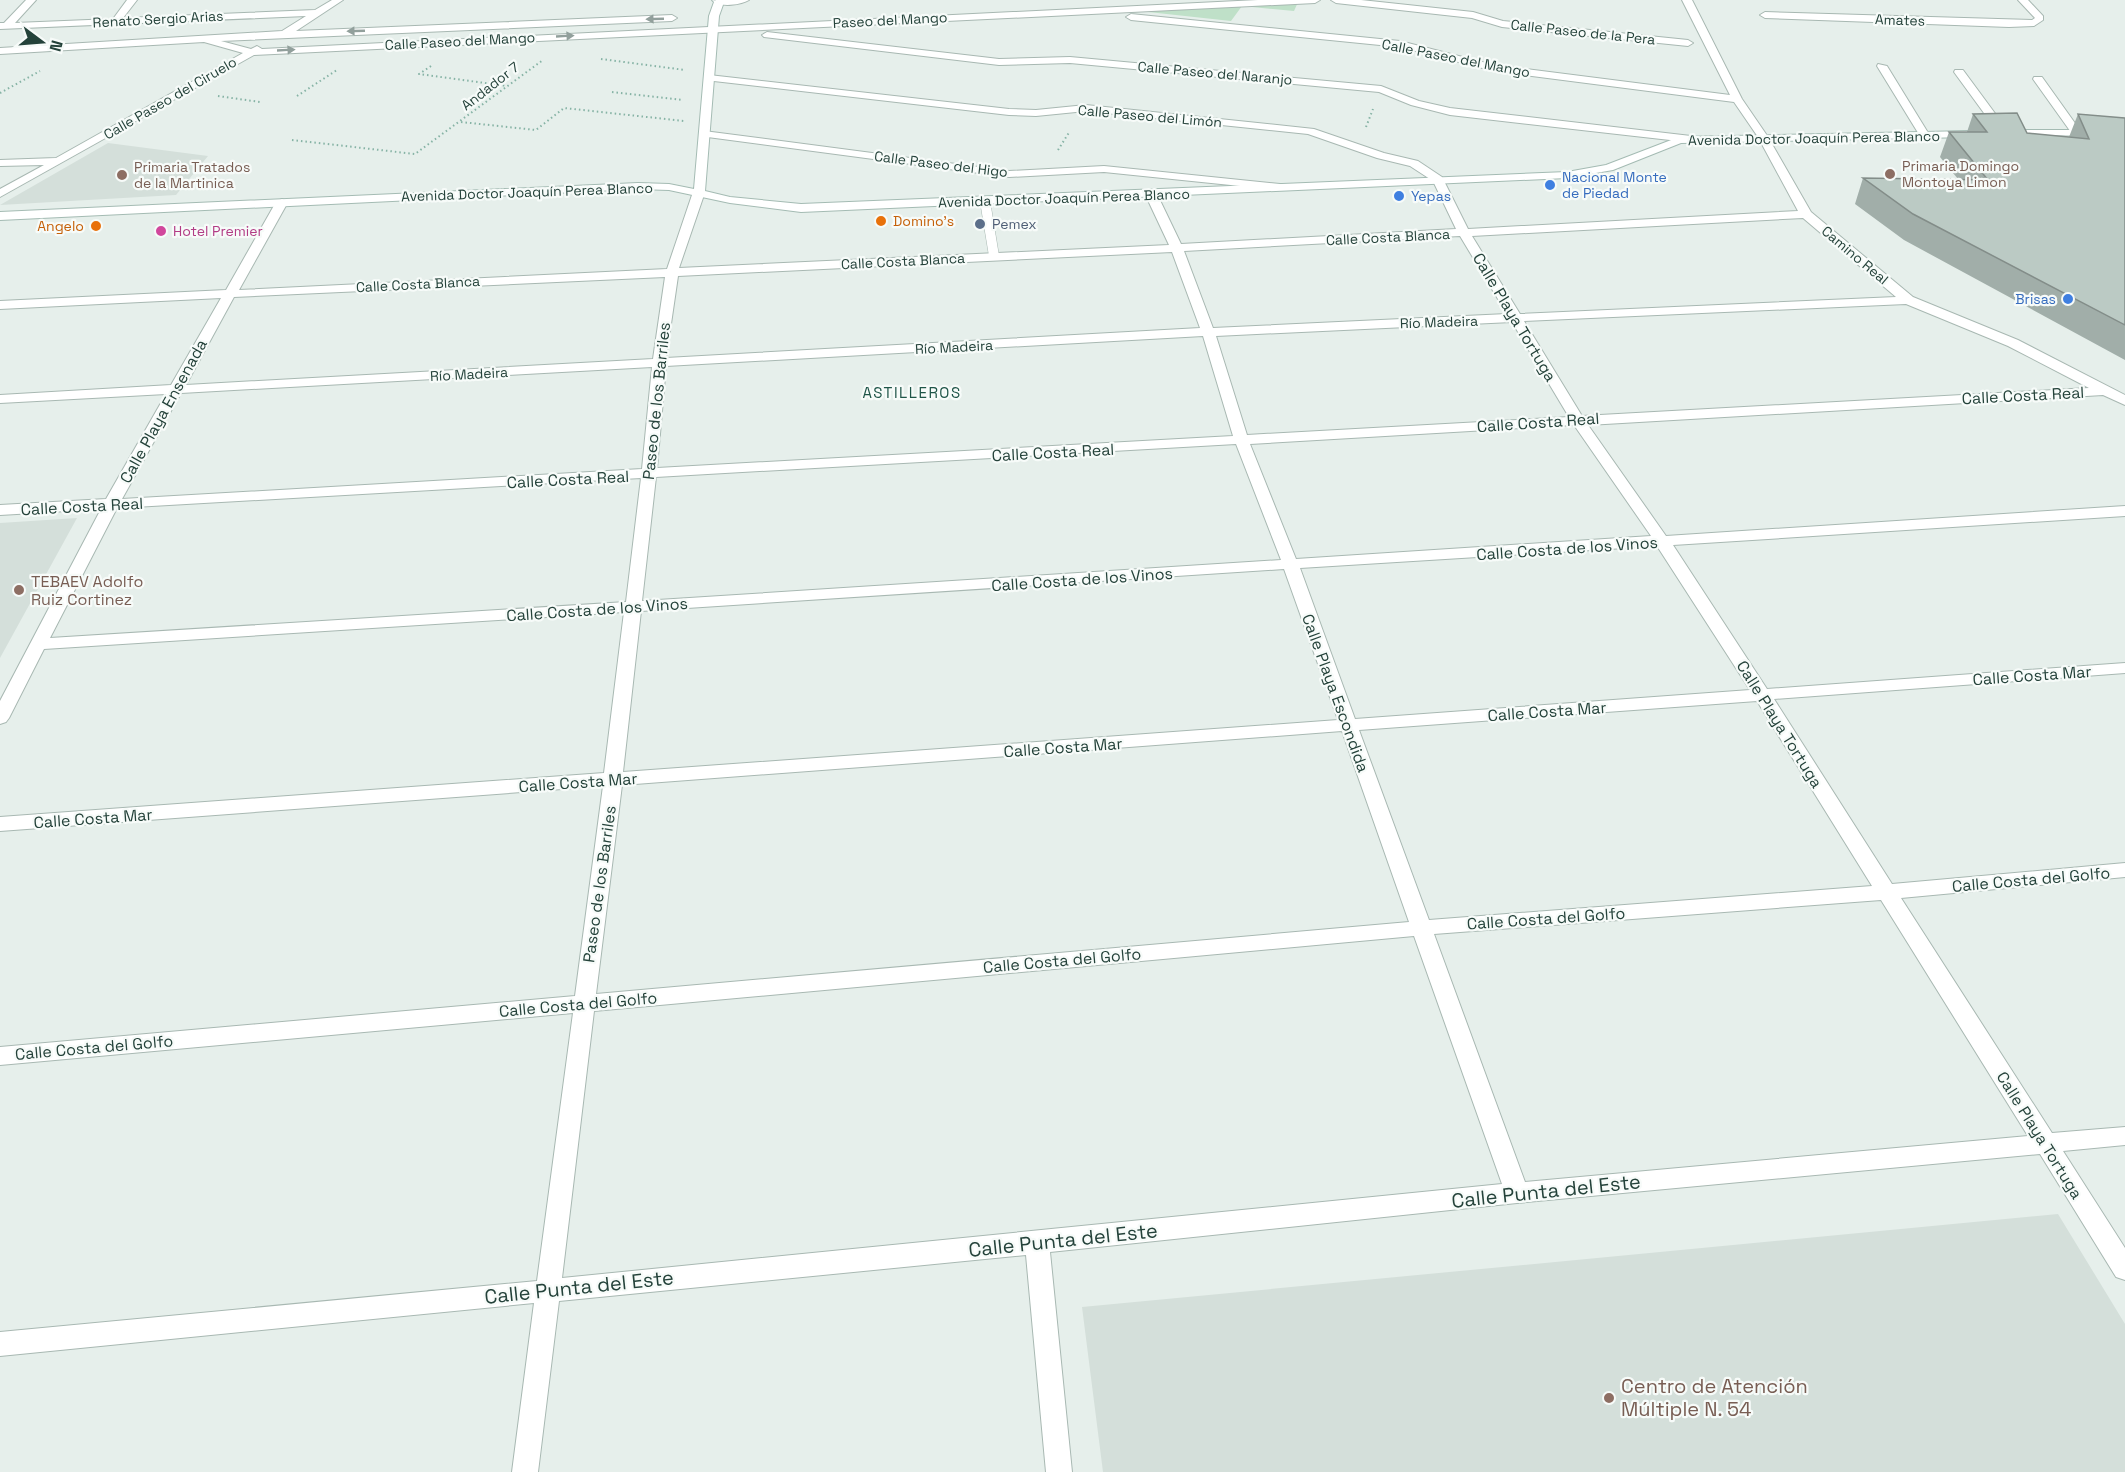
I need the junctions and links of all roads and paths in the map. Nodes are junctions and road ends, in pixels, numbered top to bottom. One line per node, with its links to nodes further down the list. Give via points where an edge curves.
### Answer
1 (31, 0): 17 (street)
2 (132, 0): 16 (street)
3 (338, 0): 11 (street, Calle Paseo del Ciruelo)
4 (744, 0): 9 (street)
5 (1315, 0): 10 (street)
6 (1336, 0): 24 (street, Calle Paseo de la Pera, via 1472,11 1502,24)
7 (1687, 0): 35 (street, Camino Real)
8 (2023, 0): 12 (street, Amates, via 2040,18 2034,23)
9 (718, 1): 14 (street, Paseo de los Barriles)
10 (1066, 11): 19 (street, Paseo del Mango); 35 (street, Calle Paseo del Mango, via 1400,44 1494,68)
11 (316, 13): 16 (street, Renato Sergio Arias, via 234,12); 20 (street, Calle Paseo del Ciruelo)
12 (1765, 15)
13 (702, 16): 14 (street)
14 (714, 16): 18 (street, Paseo de los Barriles)
15 (679, 18): 20 (street, Calle Paseo del Mango, one-way to 20)
16 (116, 21): 17 (street, Renato Sergio Arias)
17 (3, 26)
18 (713, 28): 19 (street, Paseo del Mango); 21 (street, Calle Paseo del Mango); 30 (street, Paseo de los Barriles)
19 (737, 28): 33 (street, Calle Paseo del Naranjo, via 744,32 999,62 1070,60)
20 (282, 34): 22 (street, Calle Paseo del Mango); 26 (street, Calle Paseo del Ciruelo)
21 (577, 35): 23 (street, Calle Paseo del Mango, one-way to 21); 32 (path, Andador 7)
22 (208, 40): 25 (street, Calle Paseo del Mango); 26 (street, Calle Paseo del Mango)
23 (472, 40): 26 (street, Calle Paseo del Mango, one-way to 23); 32 (path, via 419,74)
24 (1688, 43)
25 (0, 51)
26 (252, 52): 48 (street, Calle Paseo del Ciruelo)
27 (600, 58): 30 (path)
28 (1882, 66): 43 (street)
29 (1959, 72): 41 (street)
30 (709, 76): 36 (street, Paseo de los Barriles); 37 (street, Calle Paseo del Limón, via 1010,112)
31 (2038, 79): 40 (street)
32 (507, 86): 38 (path, Andador 7)
33 (1381, 89): 45 (street, Calle Paseo del Naranjo, via 1426,107 1467,115); 47 (path)
34 (612, 92): 36 (path)
35 (1737, 99): 44 (street, Camino Real)
36 (706, 104): 39 (street, Paseo de los Barriles)
37 (1086, 108): 47 (street, Calle Paseo del Limón, via 1303,130); 50 (path)
38 (461, 122): 39 (path, via 536,130 564,108); 46 (path, Andador 7, via 415,154)
39 (705, 129): 50 (street, Calle Paseo del Higo, via 1009,174); 53 (street, Paseo de los Barriles)
40 (2077, 133): 41 (street, Avenida Doctor Joaquín Perea Blanco); 42 (street, Avenida Doctor Joaquín Perea Blanco)
41 (1993, 134): 43 (street, Avenida Doctor Joaquín Perea Blanco)
42 (2125, 134)
43 (1925, 136): 44 (street, Avenida Doctor Joaquín Perea Blanco)
44 (1763, 137): 45 (street, Avenida Doctor Joaquín Perea Blanco); 58 (street, Camino Real)
45 (1691, 139): 51 (street, Avenida Doctor Joaquín Perea Blanco, via 1669,142 1627,162 1588,172)
46 (292, 140)
47 (1357, 148): 51 (street, Calle Paseo del Limón, via 1414,163)
48 (60, 161): 49 (street); 54 (street, Calle Paseo del Ciruelo)
49 (0, 163)
50 (1042, 173): 52 (street, Calle Paseo del Higo, via 1104,169)
51 (1438, 179): 52 (street, Avenida Doctor Joaquín Perea Blanco); 60 (street, Calle Playa Tortuga)
52 (1287, 188): 55 (street, Avenida Doctor Joaquín Perea Blanco)
53 (699, 192): 56 (street, Avenida Doctor Joaquín Perea Blanco, via 730,200 801,208); 57 (street, Avenida Doctor Joaquín Perea Blanco, via 638,186); 63 (street, Paseo de los Barriles)
54 (0, 194)
55 (1151, 194): 56 (street, Avenida Doctor Joaquín Perea Blanco); 61 (street, Calle Playa Escondida)
56 (985, 201): 62 (lane)
57 (282, 202): 59 (street, Avenida Doctor Joaquín Perea Blanco); 64 (street, Calle Playa Ensenada)
58 (1806, 214): 60 (street, Calle Costa Blanca); 65 (street, Camino Real)
59 (0, 216)
60 (1464, 233): 61 (street, Calle Costa Blanca); 67 (street, Calle Playa Tortuga)
61 (1177, 248): 62 (street, Calle Costa Blanca); 68 (street, Calle Playa Escondida)
62 (994, 256): 63 (street, Calle Costa Blanca)
63 (672, 272): 64 (street, Calle Costa Blanca); 69 (street, Paseo de los Barriles)
64 (228, 294): 66 (street, Calle Costa Blanca); 70 (street, Calle Playa Ensenada)
65 (1908, 300): 67 (street, Río Madeira); 71 (street, Camino Real, via 2013,343)
66 (0, 305)
67 (1515, 319): 68 (street, Río Madeira); 74 (street, Calle Playa Tortuga)
68 (1208, 332): 69 (street, Río Madeira); 75 (street, Calle Playa Escondida)
69 (659, 363): 70 (street, Río Madeira); 76 (street, Paseo de los Barriles)
70 (176, 390): 72 (street, Río Madeira); 77 (street, Calle Playa Ensenada)
71 (2106, 390): 73 (street, Camino Real); 74 (street, Calle Costa Real)
72 (0, 399)
73 (2125, 400)
74 (1577, 420): 75 (street, Calle Costa Real); 80 (street, Calle Playa Tortuga)
75 (1242, 441): 76 (street, Calle Costa Real); 81 (street, Calle Playa Escondida)
76 (649, 474): 77 (street, Calle Costa Real); 82 (street, Paseo de los Barriles)
77 (111, 504): 78 (street, Calle Costa Real); 83 (street, Calle Playa Ensenada)
78 (0, 510)
79 (2125, 511): 80 (street, Calle Costa de los Vinos)
80 (1663, 542): 81 (street, Calle Costa de los Vinos); 85 (street, Calle Playa Tortuga)
81 (1291, 566): 82 (street, Calle Costa de los Vinos); 87 (street, Calle Playa Escondida)
82 (633, 607): 83 (street, Calle Costa de los Vinos); 88 (street, Paseo de los Barriles)
83 (39, 644): 86 (street, Calle Playa Ensenada)
84 (2125, 668): 85 (street, Calle Costa Mar)
85 (1762, 695): 87 (street, Calle Costa Mar); 91 (street, Calle Playa Tortuga)
86 (0, 718)
87 (1347, 726): 88 (street, Calle Costa Mar); 92 (street, Calle Playa Escondida)
88 (613, 779): 89 (street, Calle Costa Mar); 93 (street, Paseo de los Barriles)
89 (0, 824)
90 (2125, 870): 91 (street, Calle Costa del Golfo)
91 (1886, 892): 92 (street, Calle Costa del Golfo); 96 (street, Calle Playa Tortuga)
92 (1421, 928): 93 (street, Calle Costa del Golfo); 97 (street, Calle Playa Escondida)
93 (584, 1003): 94 (street, Calle Costa del Golfo); 100 (street, Paseo de los Barriles)
94 (0, 1056)
95 (2125, 1136): 96 (street, Calle Punta del Este)
96 (2046, 1144): 97 (street, Calle Punta del Este); 99 (street, Calle Playa Tortuga)
97 (1517, 1193): 98 (street, Calle Punta del Este)
98 (1037, 1243): 100 (street, Calle Punta del Este); 103 (street)
99 (2125, 1269)
100 (548, 1290): 101 (street, Calle Punta del Este); 102 (street, Paseo de los Barriles)
101 (0, 1344)
102 (525, 1472)
103 (1059, 1472)

